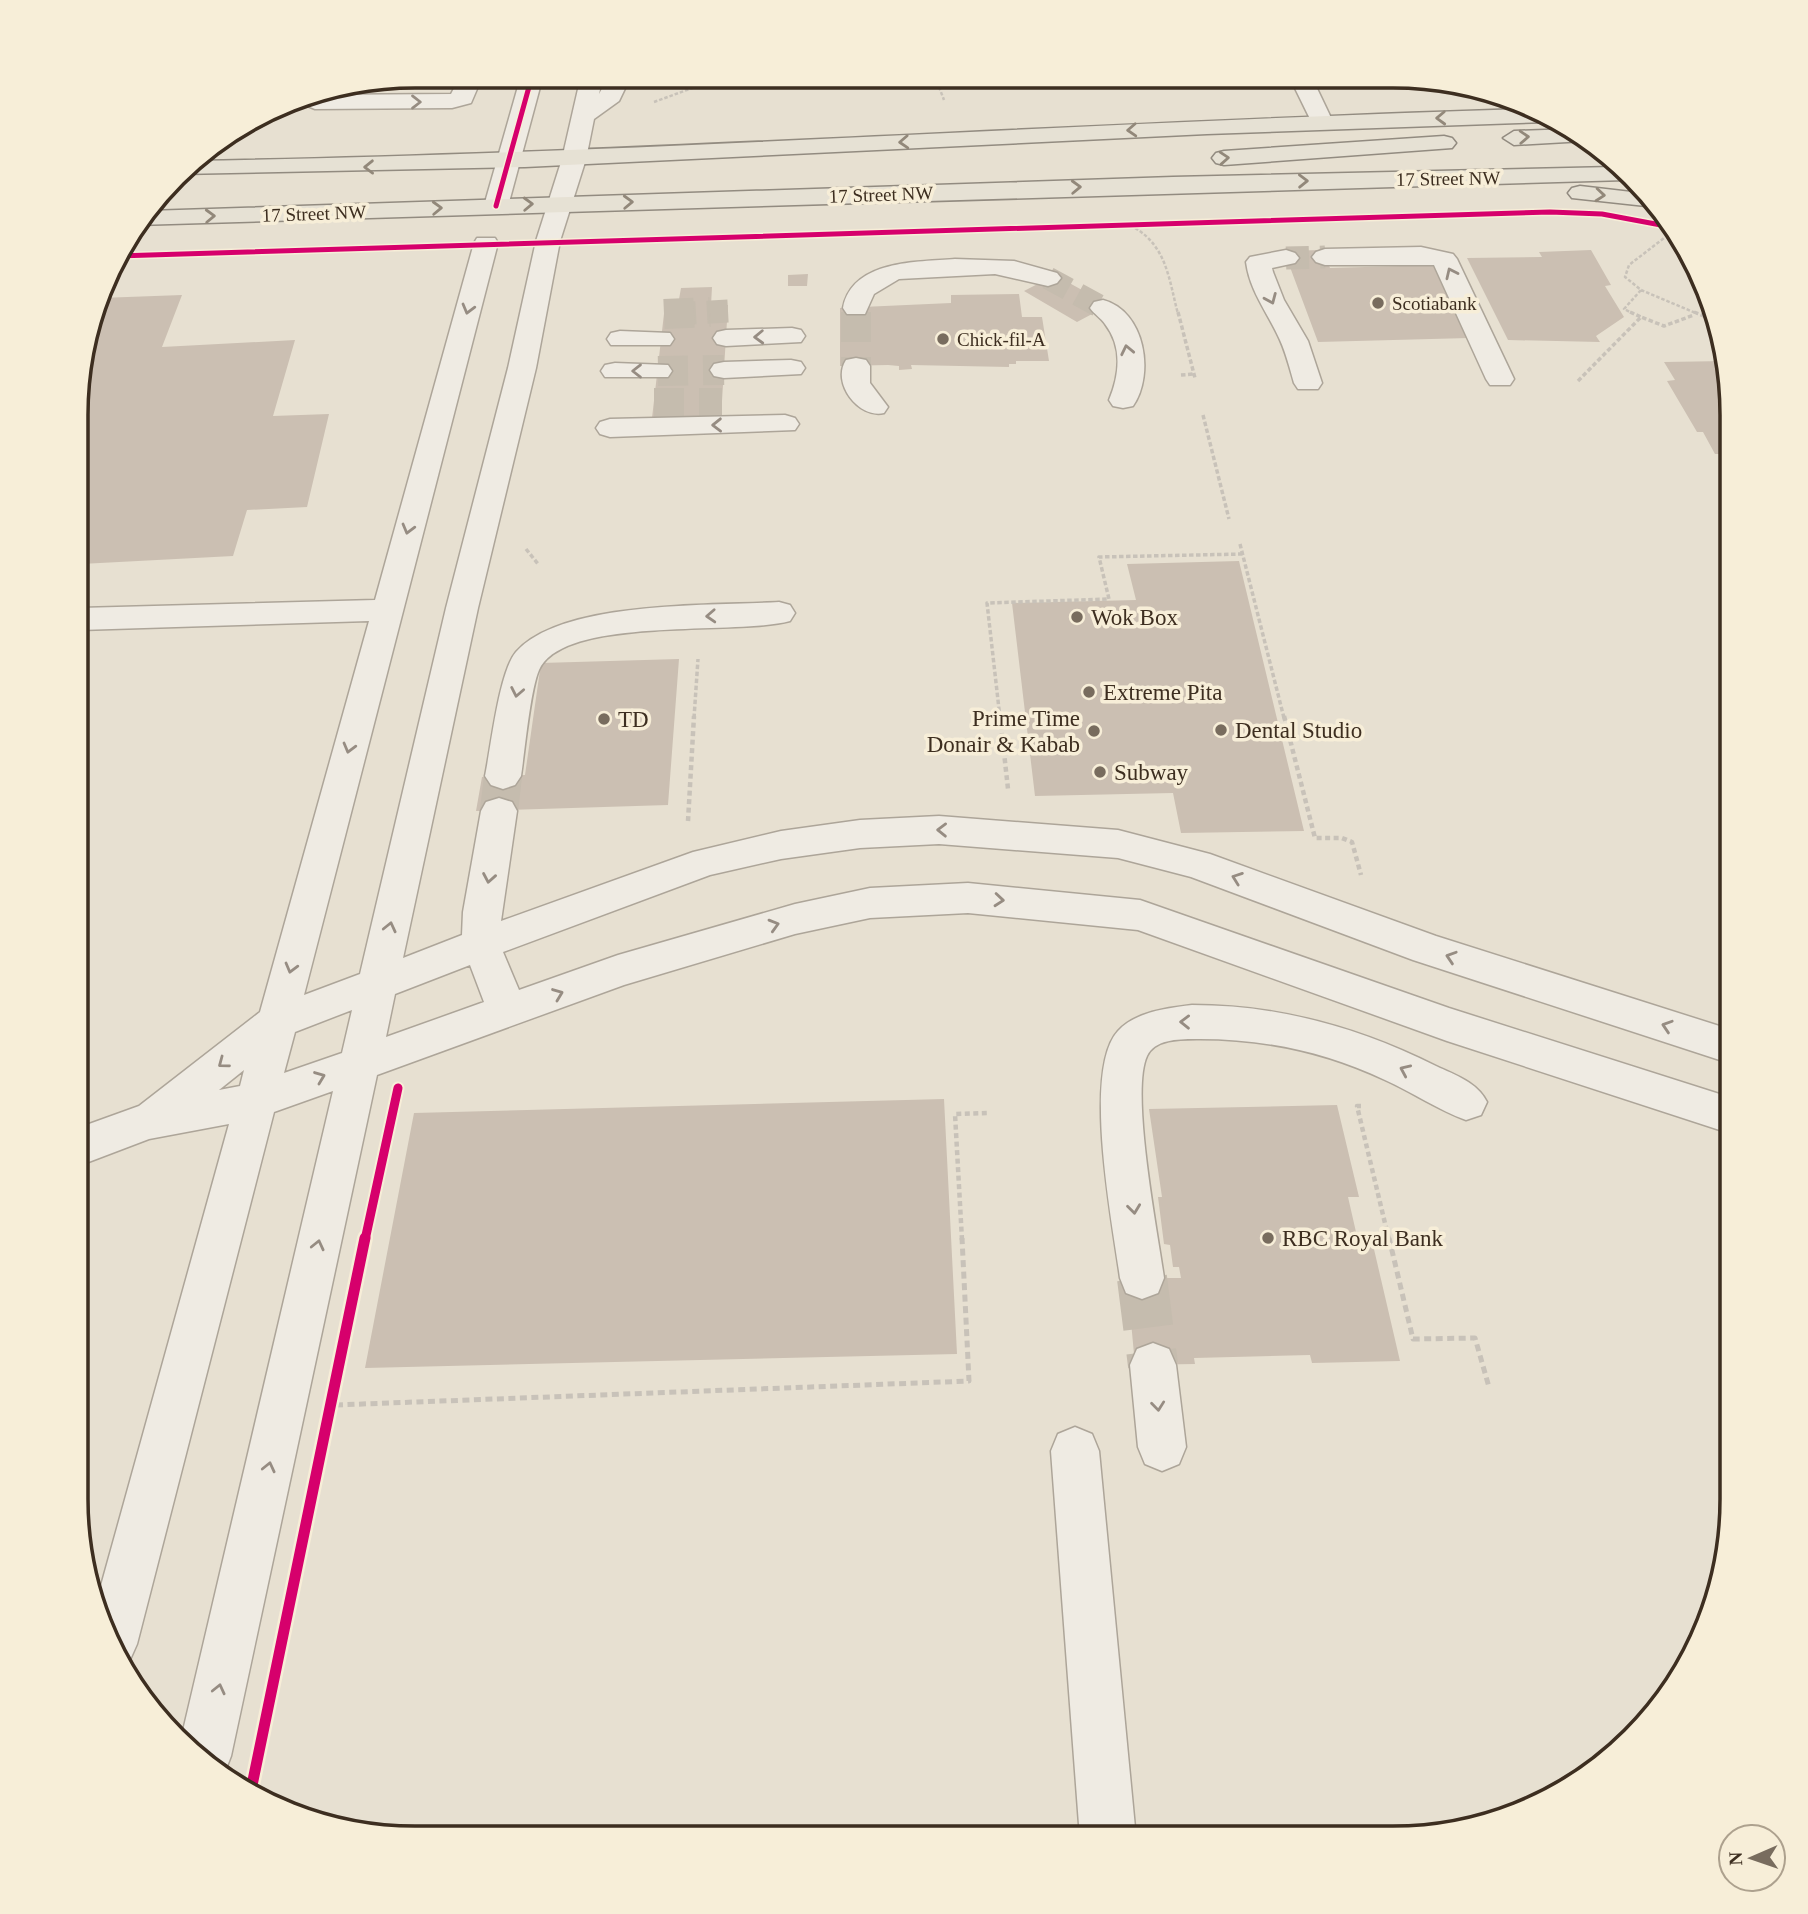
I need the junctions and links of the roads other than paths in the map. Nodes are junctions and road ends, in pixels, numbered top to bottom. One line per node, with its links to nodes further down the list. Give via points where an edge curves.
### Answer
1 (467, 88): 6 (street, one-way to 1, via 452,101 463,98)
2 (529, 88): 13 (street)
3 (589, 88): 8 (street)
4 (615, 88): 8 (street, via 611,96)
5 (1306, 88): 9 (street)
6 (320, 102)
7 (1520, 113): 9 (main road, one-way to 9)
8 (583, 116): 11 (street)
9 (1322, 122): 11 (main road, one-way to 11)
10 (1564, 136): 17 (main road, one-way to 10, via 1196,160)
11 (574, 159): 13 (main road, via 538,173); 19 (street)
12 (200, 168): 13 (main road, 17 Street NW, one-way to 12)
13 (507, 171): 16 (main road); 20 (street)
14 (1615, 174): 15 (main road, 17 Street NW)
15 (1410, 179): 17 (main road, 17 Street NW, one-way to 15); 18 (main road, one-way to 18)
16 (172, 195)
17 (790, 197): 19 (main road, 17 Street NW, one-way to 17)
18 (1640, 200)
19 (560, 203): 20 (main road, 17 Street NW, one-way to 19); 47 (street, one-way to 19)
20 (496, 206): 21 (main road, 17 Street NW, one-way to 20)
21 (153, 219)
22 (486, 243): 43 (street, one-way to 43)
23 (1325, 257): 37 (street, one-way to 23, via 1444,259 1421,255)
24 (1286, 258): 38 (street, one-way to 38, via 1262,259 1259,269 1293,338)
25 (1041, 282): 26 (street, via 916,283 891,290)
26 (867, 308)
27 (1094, 313): 39 (street, one-way to 27, via 1109,378)
28 (637, 314): 31 (street, via 663,326)
29 (792, 336): 30 (street, one-way to 30)
30 (726, 338)
31 (620, 339)
32 (868, 365): 42 (street, via 856,384)
33 (791, 368): 34 (street)
34 (724, 370)
35 (615, 371): 36 (street, one-way to 35)
36 (658, 371)
37 (1500, 379)
38 (1308, 383)
39 (1123, 400)
40 (722, 402): 41 (street, one-way to 41, via 787,412 610,416)
41 (654, 403)
42 (874, 407)
43 (386, 610): 45 (street); 49 (street, one-way to 49)
44 (779, 613): 46 (street, one-way to 46, via 597,624 556,638 528,660 501,793)
45 (88, 620)
46 (481, 945): 47 (street); 48 (street); 50 (street, one-way to 46, via 1427,949 1197,864 1118,844 1031,835 939,830 781,845 706,862)
47 (377, 981): 49 (street); 51 (street)
48 (508, 1012): 51 (street); 54 (street, one-way to 54, via 618,971 795,919 870,903 968,898 1058,905 1140,915 1447,1024)
49 (277, 1022): 52 (street); 55 (street, one-way to 55)
50 (1720, 1043)
51 (359, 1062): 52 (street, one-way to 51); 62 (street, one-way to 51)
52 (256, 1101): 55 (street); 61 (street)
53 (1466, 1102): 57 (street, one-way to 57, via 1406,1070 1323,1038 1241,1024 1174,1022 1146,1030 1130,1045 1123,1074 1124,1150)
54 (1720, 1112)
55 (148, 1121): 56 (street)
56 (88, 1143)
57 (1142, 1278)
58 (1153, 1365): 59 (street, one-way to 59)
59 (1162, 1447)
60 (1076, 1451): 63 (street)
61 (115, 1630)
62 (205, 1750)
63 (1107, 1826)

